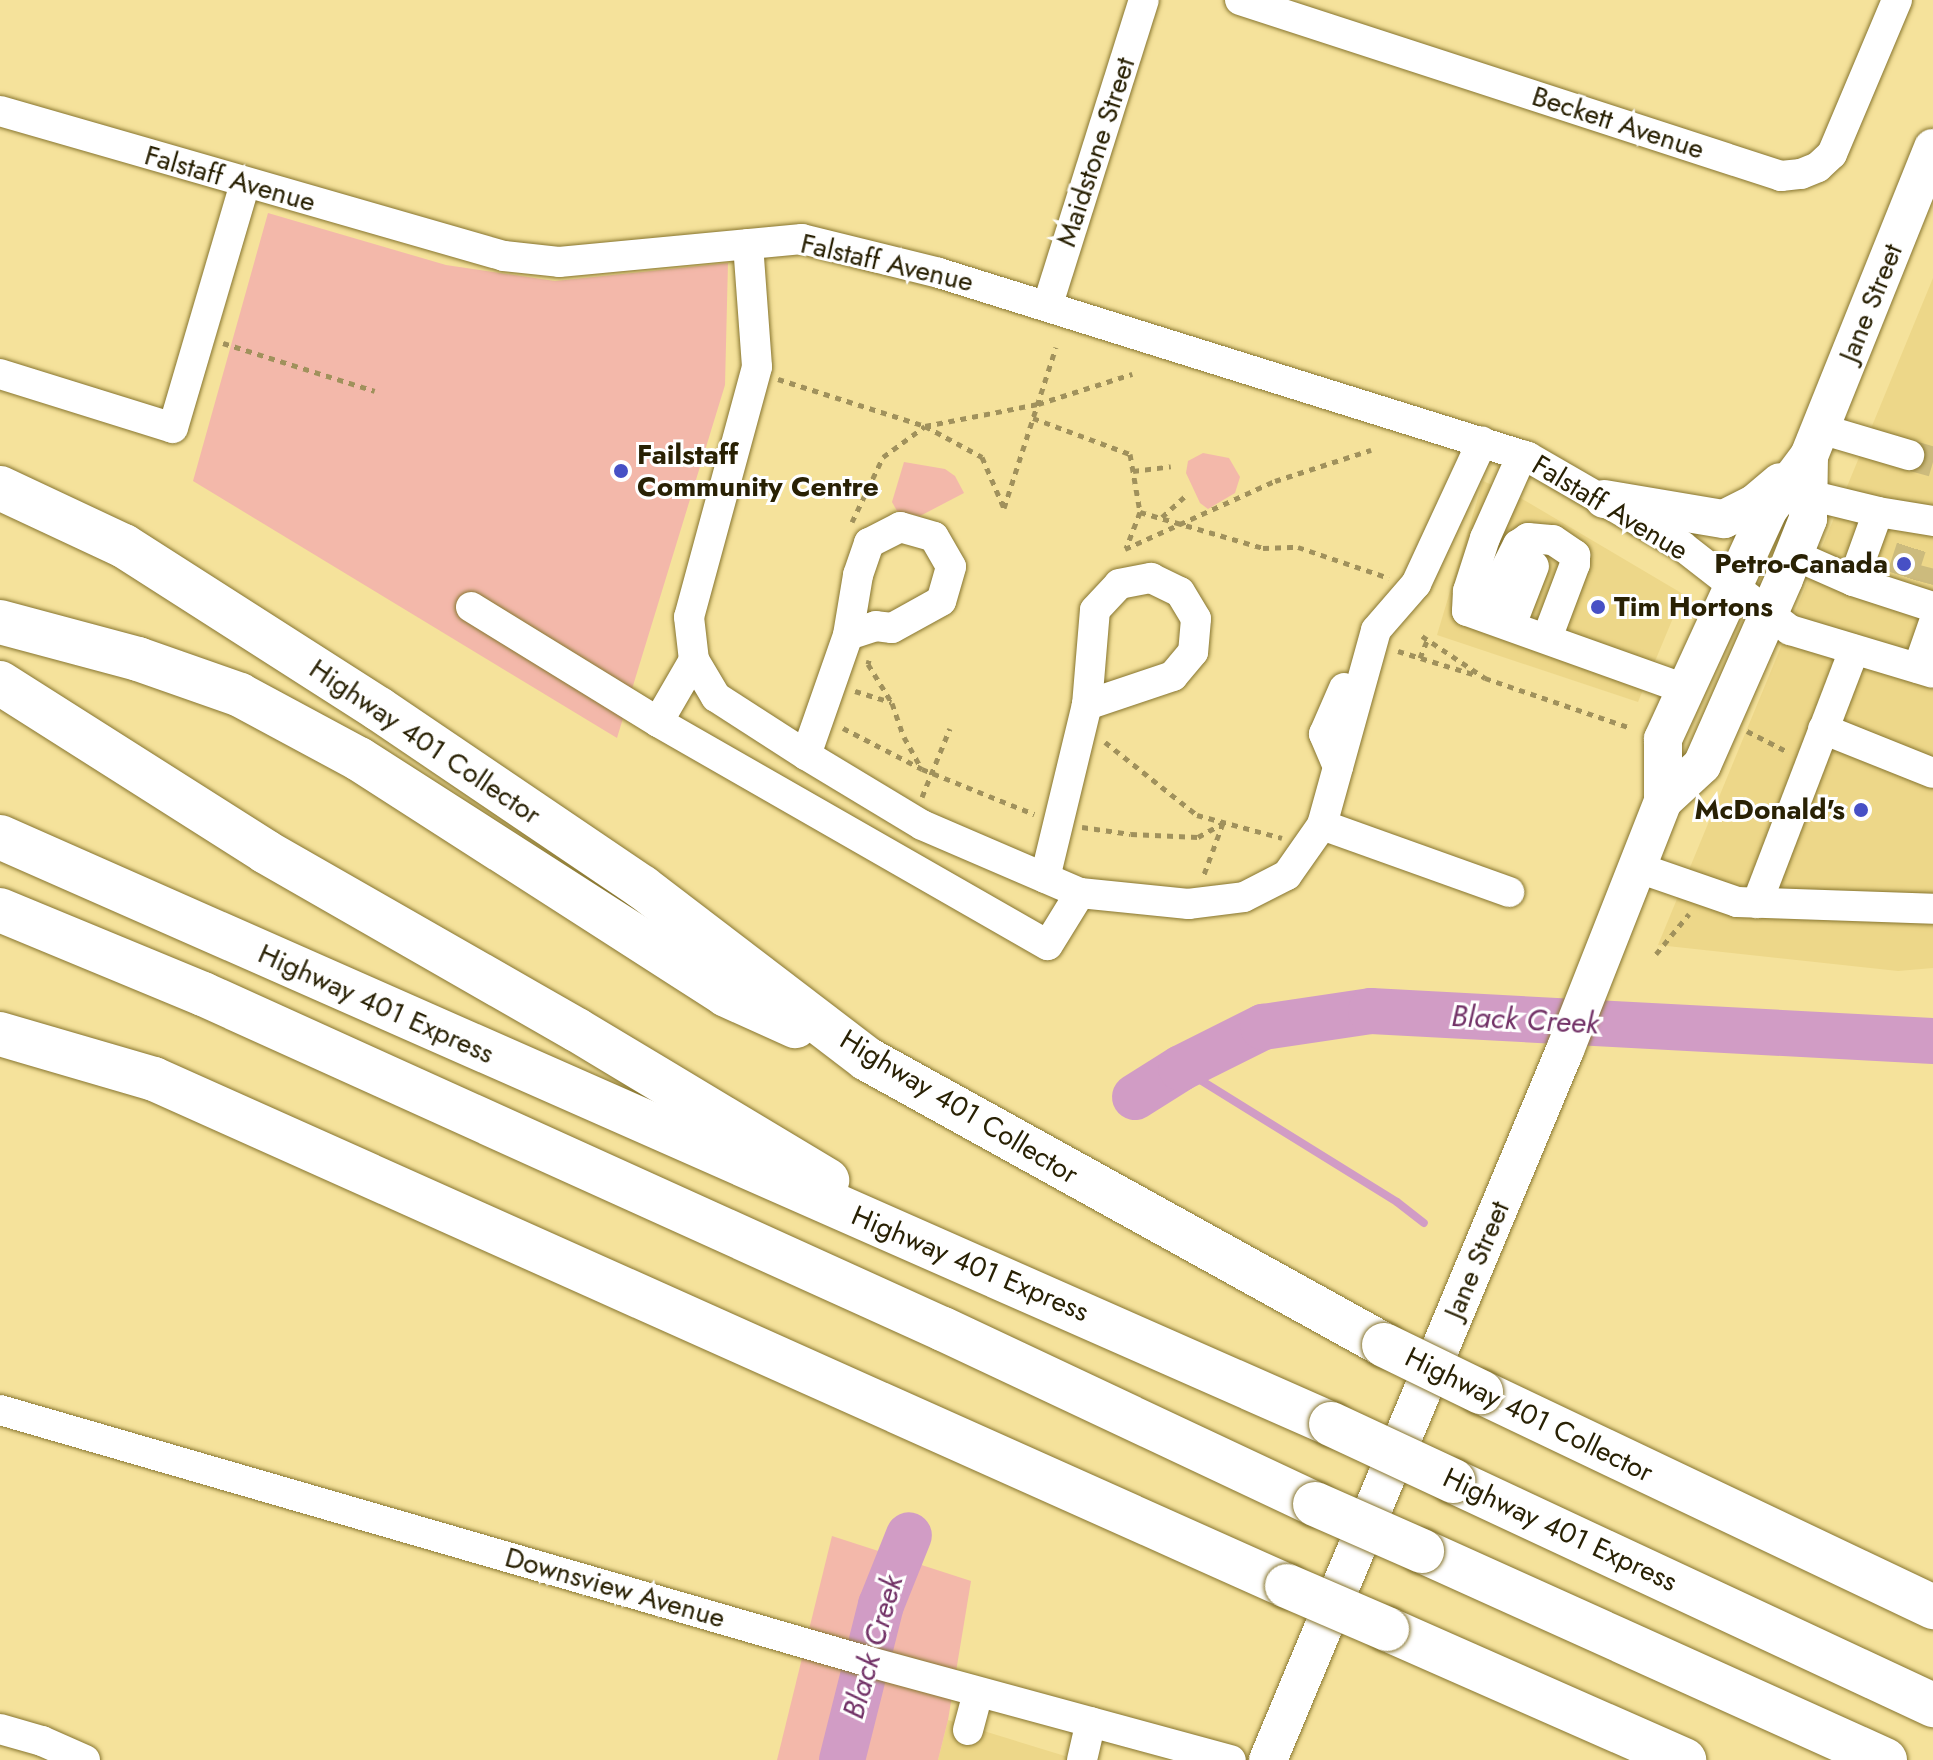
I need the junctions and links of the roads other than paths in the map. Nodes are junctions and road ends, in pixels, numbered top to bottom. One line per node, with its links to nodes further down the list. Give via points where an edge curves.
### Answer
1 (1144, 0): 8 (street, Maidstone Street)
2 (1240, 0): 3 (street, Beckett Avenue, via 1781,176 1810,171 1832,154)
3 (1897, 0)
4 (0, 111): 6 (street, Falstaff Avenue)
5 (1933, 148): 11 (main road, Jane Street)
6 (245, 184): 7 (street, Falstaff Avenue, via 504,256 559,262); 9 (street, via 173,428)
7 (748, 244): 8 (street, Falstaff Avenue, via 802,239); 31 (street, via 757,367 689,617)
8 (1048, 304): 10 (street, Falstaff Avenue)
9 (0, 374)
10 (1482, 442): 12 (street, Falstaff Avenue); 42 (street, via 1412,588 1376,630)
11 (1815, 443): 13 (street); 15 (main road, Jane Street); 16 (main road, via 1754,504 1724,519); 22 (main road, Jane Street, via 1769,509)
12 (1522, 455): 16 (street, Falstaff Avenue); 26 (street, via 1468,591 1467,611)
13 (1909, 455)
14 (0, 488): 53 (highway, Highway 401 Collector, via 124,546 379,709 642,887)
15 (1809, 495): 17 (street); 19 (main road, Jane Street, via 1808,519)
16 (1604, 499): 22 (street, Falstaff Avenue, via 1682,546)
17 (1878, 512): 18 (street); 21 (street)
18 (1922, 526)
19 (1794, 555): 21 (street); 25 (main road, Jane Street)
20 (1534, 566): 26 (street)
21 (1853, 581): 23 (street)
22 (1730, 586): 25 (street, Falstaff Avenue); 33 (main road, Jane Street)
23 (1919, 599): 32 (street)
24 (471, 607): 36 (street)
25 (1769, 615): 30 (street, Falstaff Avenue, via 1790,630); 41 (main road, Jane Street, via 1702,765)
26 (1501, 621): 29 (street); 29 (street, via 1503,574 1518,545 1528,538 1553,540 1575,555 1575,564)
27 (0, 622): 53 (highway, via 138,659 240,695 359,759 726,995)
28 (862, 631): 39 (street, via 831,684)
29 (1547, 638): 33 (street)
30 (1854, 650): 32 (street, Falstaff Avenue); 37 (street)
31 (694, 660): 36 (street); 39 (street, via 716,697)
32 (1926, 671)
33 (1685, 689): 41 (main road, Jane Street, via 1663,739)
34 (10, 690): 55 (highway, via 266,852 798,1160)
35 (1085, 715): 35 (street, via 1095,610 1119,584 1151,578 1180,592 1196,619 1193,652 1173,676); 45 (street)
36 (658, 722): 47 (street, via 1048,945)
37 (1826, 723): 38 (street); 40 (street); 48 (street)
38 (1933, 753)
39 (806, 755): 45 (street, via 912,819)
40 (1933, 773)
41 (1663, 801): 44 (main road, Jane Street)
42 (1316, 834): 46 (street); 47 (street, via 1287,875 1244,897 1193,904)
43 (0, 837): 55 (highway, Highway 401 Express, via 786,1186)
44 (1636, 867): 48 (street, via 1737,902); 67 (main road, Jane Street, via 1565,1050)
45 (1045, 878): 47 (street)
46 (1509, 892)
47 (1080, 893)
48 (1757, 903): 49 (street)
49 (1933, 909)
50 (0, 910): 69 (highway, bridge, via 203,994)
51 (0, 1003): 54 (highway, via 89,1033)
52 (0, 1034): 54 (highway)
53 (867, 1059): 57 (highway, Highway 401 Collector, bridge, via 1384,1345)
54 (154, 1079): 68 (highway, bridge)
55 (916, 1238): 59 (highway, Highway 401 Express, bridge, via 1331,1424)
56 (0, 1410): 58 (street, Downsview Avenue)
57 (1933, 1607)
58 (978, 1692): 60 (street, Downsview Avenue); 62 (street)
59 (1933, 1705)
60 (1091, 1722): 63 (street, Downsview Avenue); 65 (street)
61 (0, 1729): 64 (street)
62 (968, 1730)
63 (1186, 1754): 66 (street, Downsview Avenue)
64 (85, 1760)
65 (1082, 1760)
66 (1231, 1760)
67 (1268, 1760)
68 (1684, 1760)
69 (1885, 1760)

